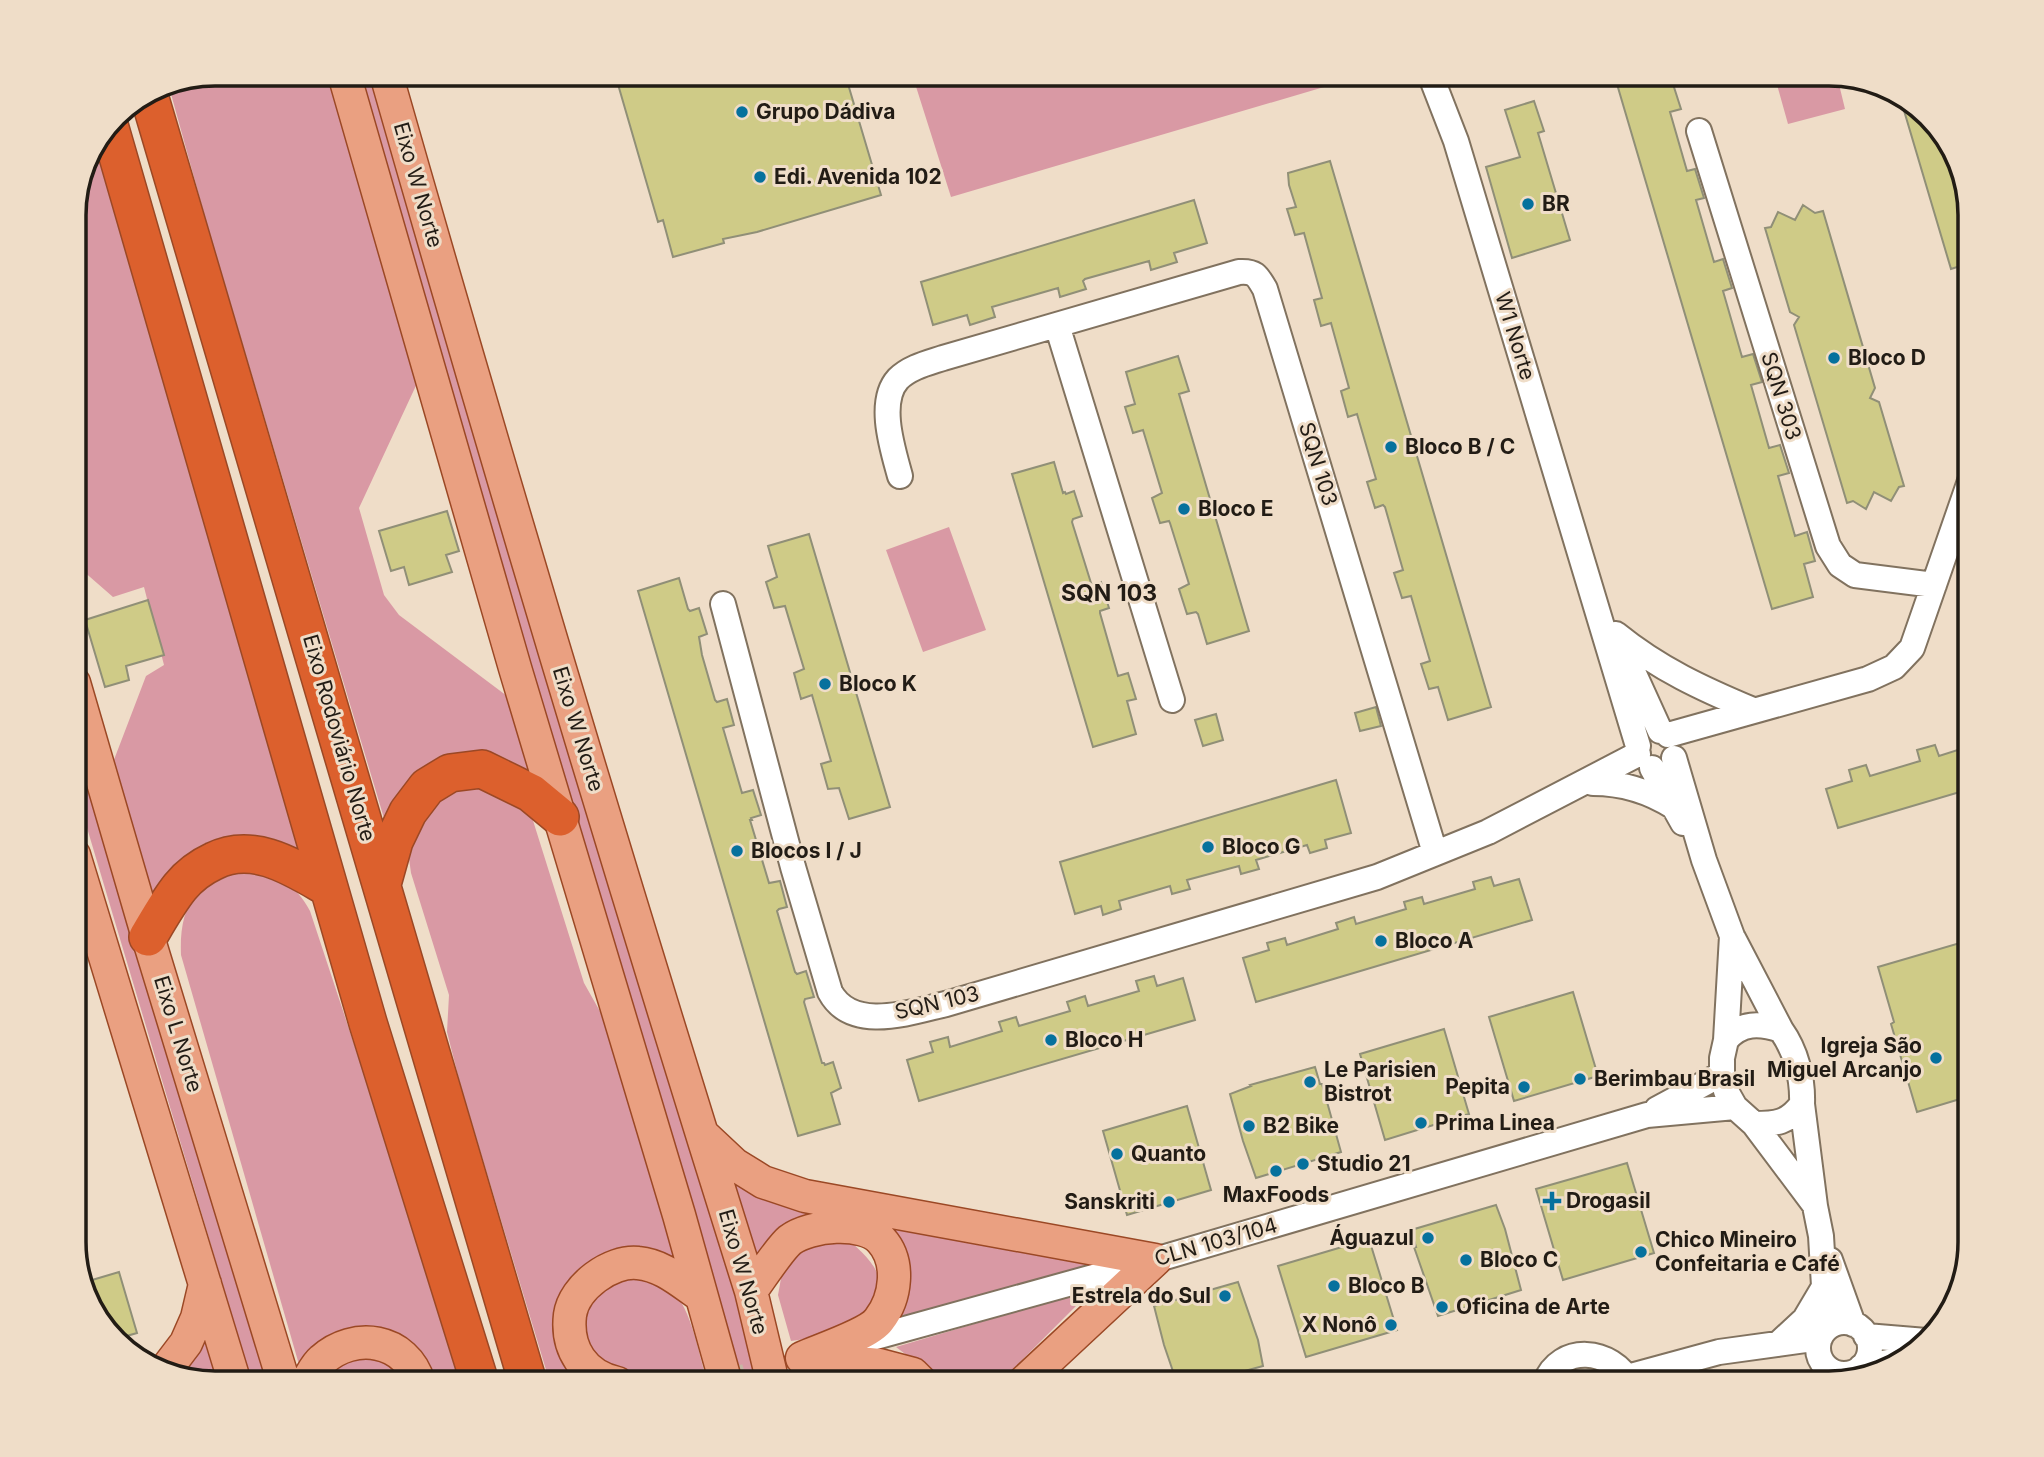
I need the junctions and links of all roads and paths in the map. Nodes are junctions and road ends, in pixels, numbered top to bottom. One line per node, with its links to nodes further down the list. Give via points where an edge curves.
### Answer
1 (347, 86): 22 (main road, Eixo W Norte)
2 (389, 86): 37 (main road, Eixo W Norte, via 468,363)
3 (1435, 86): 11 (street, W1 Norte, via 1456,141)
4 (151, 102): 25 (highway, Eixo Rodoviário Norte)
5 (1699, 131): 10 (street, SQN 303, via 1828,546 1840,565 1855,575)
6 (112, 136): 26 (highway)
7 (1057, 325): 8 (street, SQN 103, via 913,368 897,381 889,399 888,436); 14 (street); 23 (street, SQN 103, via 1239,272 1257,276 1265,289)
8 (901, 475)
9 (1958, 516): 10 (street)
10 (1934, 585): 15 (street, via 1912,648 1894,667 1868,679)
11 (1594, 601): 13 (street, W1 Norte); 18 (street, W1 Norte)
12 (723, 604): 23 (street, SQN 103, via 830,992 848,1011 896,1016 946,1004 1377,877)
13 (1616, 634): 16 (street, via 1672,673); 18 (street, W1 Norte)
14 (1172, 700)
15 (1778, 704): 16 (street); 18 (street)
16 (1753, 710): 18 (street)
17 (86, 724): 29 (main road, Eixo L Norte)
18 (1656, 751): 19 (street, SQN 103); 20 (street, SQN 103); 21 (street, W1 Norte); 24 (street, W1 Norte)
19 (1593, 783): 20 (street, SQN 103); 21 (street, via 1639,789)
20 (1547, 801): 23 (street, SQN 103)
21 (1674, 807): 24 (street, W1 Norte)
22 (560, 817): 25 (highway, via 531,793 482,769 450,773 427,786 408,812); 44 (main road, Eixo W Norte)
23 (1435, 853)
24 (1704, 860): 28 (street, W1 Norte)
25 (382, 884): 58 (highway, Eixo Rodoviário Norte)
26 (328, 888): 29 (highway, via 264,856 225,856 201,867 181,886); 57 (highway)
27 (86, 894): 41 (main road)
28 (1732, 936): 30 (street, W1 Norte); 31 (street, W1 Norte)
29 (148, 937): 54 (main road, Eixo L Norte)
30 (1781, 1030): 31 (street, via 1743,1027); 33 (street, via 1794,1053)
31 (1726, 1040): 32 (street)
32 (1722, 1074): 34 (street); 35 (street, CLN 103/104)
33 (1802, 1104): 36 (street, via 1788,1119); 38 (street)
34 (1735, 1107): 35 (street, CLN 103/104); 36 (street)
35 (1647, 1115): 40 (street, CLN 103/104)
36 (1754, 1124): 38 (street)
37 (701, 1133): 40 (main road, via 734,1164 763,1182 805,1196); 43 (main road, Eixo W Norte)
38 (1815, 1206): 39 (street)
39 (1821, 1236): 42 (street); 45 (street)
40 (1155, 1260): 51 (street, CLN 103/104); 62 (main road)
41 (205, 1284): 49 (main road, via 197,1318); 53 (main road)
42 (1824, 1286): 47 (street, via 1805,1319); 48 (street)
43 (751, 1291): 51 (main road, Eixo W Norte); 51 (main road, via 789,1240 830,1226 856,1228 880,1239 890,1258 895,1279 878,1322)
44 (700, 1295): 59 (main road, via 661,1269 638,1263 605,1271 588,1283 570,1313 571,1338 579,1360); 60 (main road, Eixo W Norte)
45 (1860, 1330): 46 (street); 48 (street, via 1838,1323); 50 (street, via 1869,1353)
46 (1915, 1339)
47 (1766, 1346): 48 (street); 65 (street, via 1720,1352)
48 (1826, 1355): 52 (street)
49 (171, 1363)
50 (1862, 1367)
51 (786, 1368): 61 (main road)
52 (1842, 1370)
53 (231, 1371)
54 (280, 1371)
55 (314, 1371): 56 (main road, via 337,1349 370,1341 402,1354)
56 (414, 1371)
57 (476, 1371)
58 (524, 1371)
59 (591, 1371)
60 (722, 1371)
61 (902, 1371)
62 (1037, 1371)
63 (1552, 1371): 64 (street, via 1583,1354 1610,1360)
64 (1620, 1371)
65 (1658, 1371)

